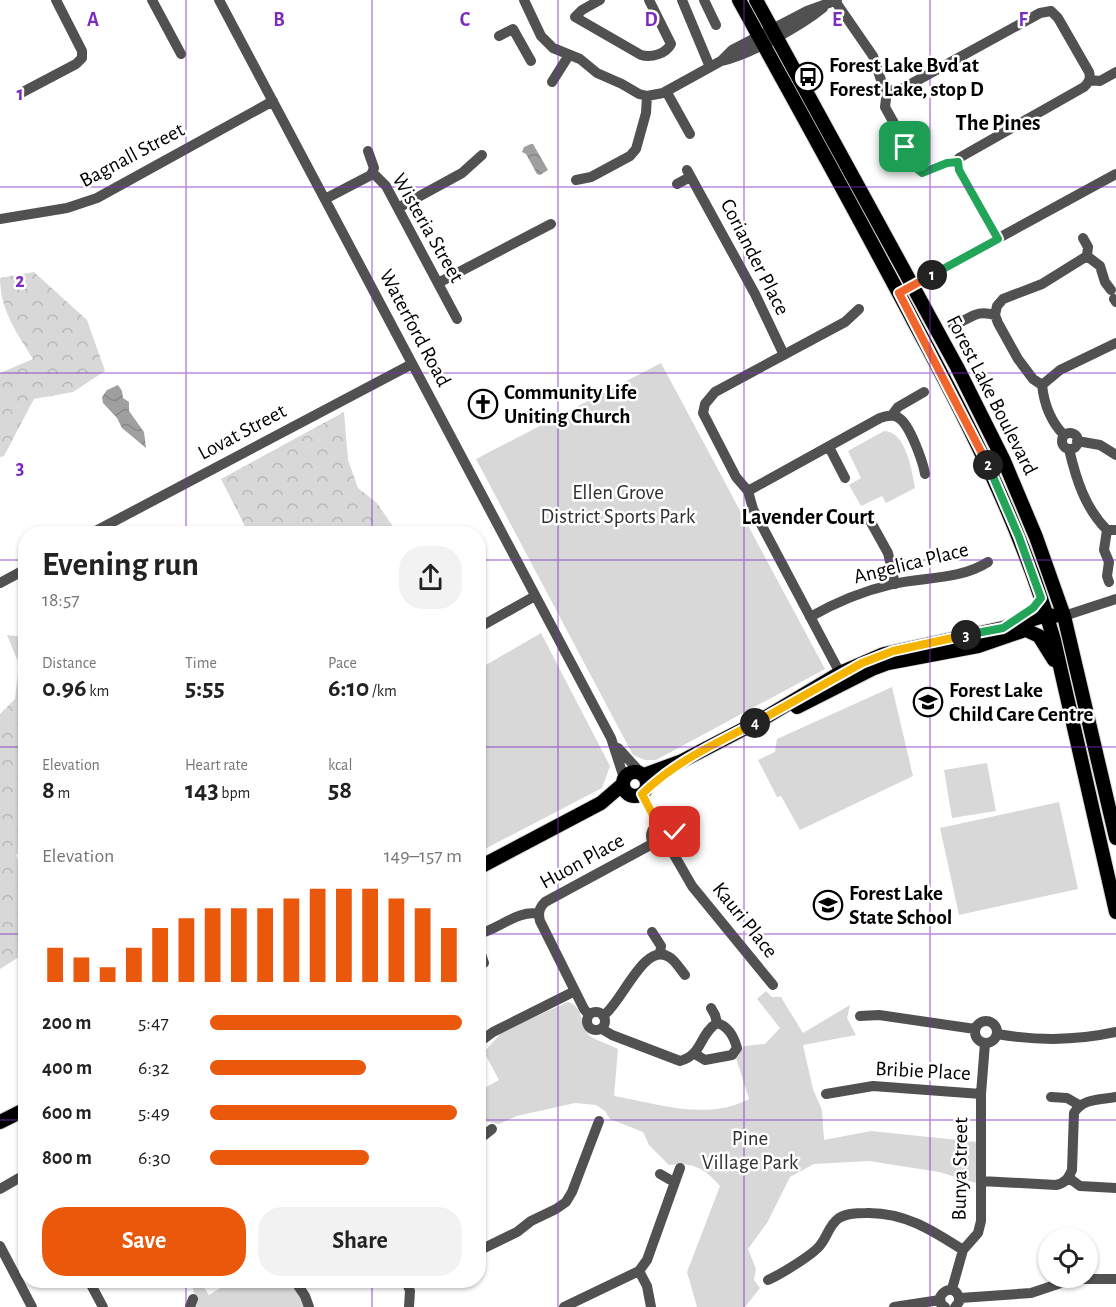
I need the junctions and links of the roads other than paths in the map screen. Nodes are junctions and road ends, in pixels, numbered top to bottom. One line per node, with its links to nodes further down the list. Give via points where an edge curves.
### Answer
1 (56, 0): 29 (street, via 82,58)
2 (152, 0): 20 (street)
3 (219, 0): 31 (street, Waterford Road)
4 (524, 0): 17 (street)
5 (600, 0): 6 (street, via 575,17 649,57 671,44)
6 (649, 0)
7 (696, 0): 12 (street)
8 (704, 0): 14 (street)
9 (739, 0): 18 (main road, Forest Lake Boulevard)
10 (756, 0): 15 (main road, Forest Lake Boulevard)
11 (833, 2): 15 (street, via 811,18); 27 (street, via 873,56)
12 (684, 3): 23 (street)
13 (1052, 5): 25 (street, via 1089,72); 27 (street, via 898,91)
14 (716, 25)
15 (774, 33): 18 (street); 50 (main road, Forest Lake Boulevard)
16 (499, 36): 19 (street, via 513,29)
17 (541, 36): 19 (street); 21 (street)
18 (761, 40): 23 (street, via 732,50); 51 (main road, Forest Lake Boulevard)
19 (524, 47): 22 (street)
20 (181, 54)
21 (569, 56): 26 (street); 30 (street)
22 (531, 62)
23 (710, 67): 28 (street)
24 (1116, 72): 25 (street, via 1100,81)
25 (1089, 80): 37 (street, via 1084,87 962,155)
26 (552, 82)
27 (887, 90): 32 (street, via 885,107)
28 (666, 91): 30 (street); 33 (street)
29 (21, 93)
30 (647, 96): 40 (street, via 636,149 591,177)
31 (273, 101): 42 (street, Waterford Road); 44 (street, Bagnall Street, via 97,198 67,208)
32 (895, 125)
33 (690, 134)
34 (905, 147): 37 (street, via 922,173)
35 (368, 151): 39 (street, via 374,168)
36 (482, 155): 43 (street, via 462,173)
37 (958, 162): 47 (street)
38 (1116, 174): 47 (street)
39 (371, 175): 42 (street, Wisteria Street); 43 (street, Wisteria Street, via 386,186)
40 (576, 180)
41 (677, 184): 58 (street, Coriander Place, via 689,174)
42 (325, 199): 59 (street, Waterford Road)
43 (398, 208): 49 (street, Wisteria Street)
44 (0, 219)
45 (551, 224): 49 (street)
46 (1083, 238): 48 (street)
47 (998, 239): 50 (street)
48 (1087, 256): 52 (street, via 1100,266); 54 (street, via 1049,280 1003,299)
49 (438, 283): 55 (street, Wisteria Street)
50 (913, 285): 51 (street); 82 (main road, Forest Lake Boulevard, via 1005,461)
51 (899, 293): 80 (main road, Forest Lake Boulevard, via 986,461)
52 (1114, 297)
53 (860, 309): 58 (street, via 845,322)
54 (995, 315): 56 (street, via 982,311); 60 (street, via 1018,359)
55 (457, 319)
56 (953, 326)
57 (1116, 343): 60 (street, via 1060,370)
58 (784, 356): 70 (street, via 715,392 703,408 704,418)
59 (412, 364): 72 (street, Lovat Street); 79 (street, Waterford Road)
60 (1042, 385): 63 (street, via 1056,427)
61 (924, 392): 62 (street)
62 (892, 415): 65 (street); 68 (street, via 904,423)
63 (1064, 435): 64 (street, via 1073,434); 66 (street, via 1062,442)
64 (1077, 441): 66 (street); 67 (street, via 1100,445)
65 (829, 447): 69 (street); 70 (street)
66 (1069, 449): 73 (street, via 1088,507 1096,519)
67 (1116, 455)
68 (925, 474)
69 (845, 478)
70 (748, 491): 83 (street, via 753,509)
71 (868, 516): 78 (street, via 888,553)
72 (105, 526)
73 (1112, 530): 76 (street, via 1104,550)
74 (988, 562): 78 (street, Angelica Place, via 950,576)
75 (18, 573): 77 (street)
76 (1108, 582)
77 (0, 583)
78 (895, 584): 83 (street, Angelica Place, via 854,595)
79 (535, 596): 85 (street); 90 (street, Waterford Road)
80 (1041, 598): 84 (main road, Forest Lake Boulevard); 86 (main road)
81 (1116, 599): 82 (street)
82 (1064, 616): 84 (main road); 95 (main road, Forest Lake Boulevard)
83 (810, 617): 89 (street)
84 (1048, 619): 86 (main road); 87 (main road); 88 (main road, Forest Lake Boulevard)
85 (486, 624)
86 (1003, 628): 89 (main road, via 893,651 862,663)
87 (1026, 630): 88 (main road, via 1039,636); 89 (main road, via 978,646 888,663)
88 (1063, 674): 99 (main road, Forest Lake Boulevard)
89 (842, 678): 92 (main road)
90 (611, 738): 91 (street, Waterford Road); 92 (street, Waterford Road)
91 (623, 781): 92 (main road, via 626,792); 92 (main road, via 630,772); 93 (main road)
92 (641, 785): 93 (main road); 94 (street)
93 (602, 803): 98 (main road)
94 (658, 825): 96 (street, via 651,833); 97 (street, via 673,828 674,841)
95 (1116, 838)
96 (654, 843): 97 (street, via 661,848); 100 (street, Huon Place, via 545,902)
97 (669, 846): 105 (street, Kauri Place, via 692,886)
98 (486, 864)
99 (1116, 912)
100 (539, 914): 101 (street, via 523,914); 106 (street, Huon Place)
101 (486, 932)
102 (652, 932): 103 (street, via 661,945)
103 (660, 954): 104 (street, via 668,956); 109 (street, via 651,955 643,963)
104 (685, 975)
105 (772, 985)
106 (575, 991): 108 (street, Huon Place); 116 (street)
107 (711, 1008): 111 (street)
108 (590, 1015): 109 (street, via 596,1012); 112 (street, via 590,1028)
109 (603, 1016): 112 (street)
110 (860, 1016): 113 (street, via 879,1015)
111 (717, 1023): 118 (street); 118 (street, via 724,1025 737,1048 732,1055 712,1060)
112 (602, 1029): 118 (street, via 680,1061)
113 (975, 1029): 115 (street, via 988,1020 996,1026); 117 (street, via 978,1040)
114 (1116, 1032): 115 (street, via 1062,1040)
115 (997, 1034): 117 (street, via 993,1041)
116 (486, 1037)
117 (985, 1043): 120 (street, Bunya Street)
118 (695, 1054)
119 (826, 1094): 120 (street, Bribie Place, via 873,1086)
120 (981, 1094): 133 (street, Bunya Street)
121 (1051, 1097): 123 (street, via 1066,1098)
122 (1116, 1097): 123 (street)
123 (1079, 1105): 131 (street, via 1074,1113)
124 (18, 1113): 126 (main road)
125 (599, 1121): 138 (street, via 566,1202)
126 (0, 1122)
127 (492, 1129): 128 (street)
128 (486, 1134)
129 (680, 1168): 134 (street)
130 (660, 1174): 134 (street)
131 (1069, 1178): 133 (street, via 1056,1185); 135 (street, via 1080,1186)
132 (18, 1179): 136 (street)
133 (981, 1181): 139 (street, Bunya Street, via 978,1233)
134 (674, 1182): 140 (street, via 647,1260)
135 (1116, 1188)
136 (0, 1189)
137 (0, 1246): 141 (street)
138 (486, 1247)
139 (963, 1250): 143 (street, via 916,1222 894,1215 849,1213 830,1226 814,1251); 148 (street, Bunya Street)
140 (639, 1271): 154 (street); 155 (street)
141 (18, 1279)
142 (1116, 1279): 148 (street, via 1081,1279 1031,1293)
143 (768, 1280)
144 (23, 1288): 150 (street)
145 (93, 1288): 151 (street)
146 (300, 1288): 152 (street)
147 (411, 1288): 153 (street)
148 (956, 1298): 149 (street, via 945,1290)
149 (943, 1304): 156 (street)
150 (33, 1307)
151 (103, 1307)
152 (309, 1307)
153 (409, 1307)
154 (564, 1307)
155 (651, 1307)
156 (894, 1307)

